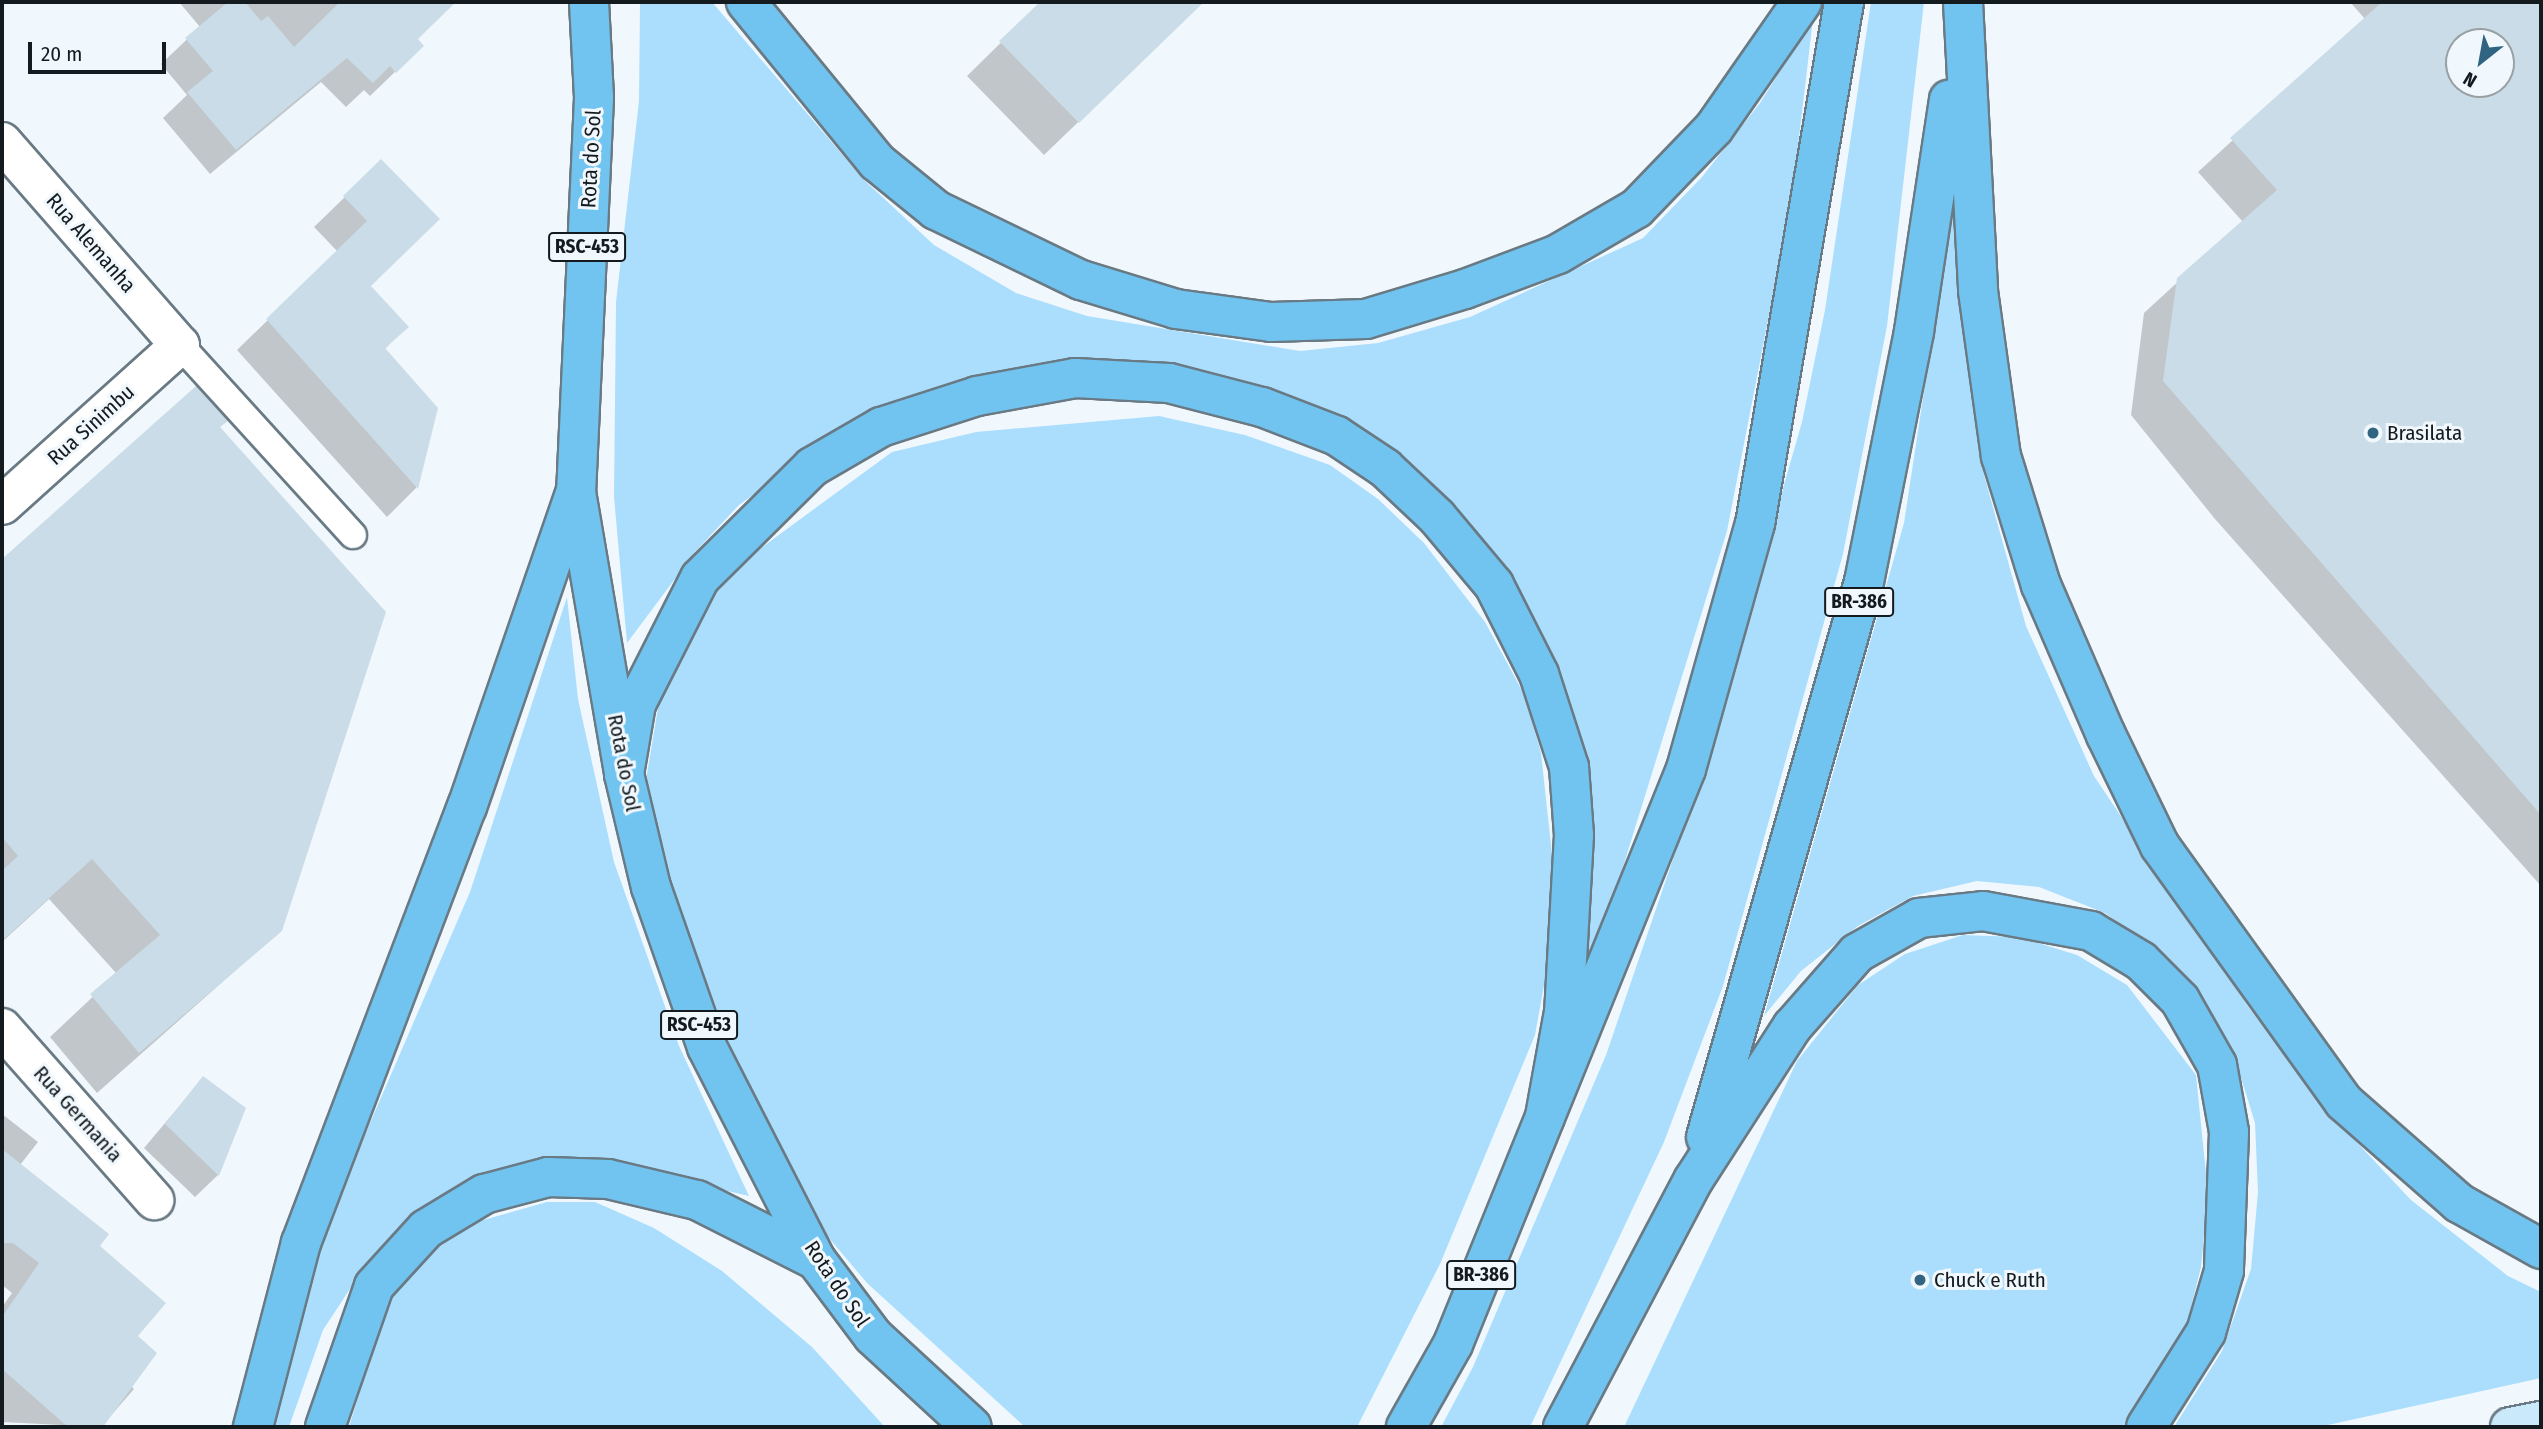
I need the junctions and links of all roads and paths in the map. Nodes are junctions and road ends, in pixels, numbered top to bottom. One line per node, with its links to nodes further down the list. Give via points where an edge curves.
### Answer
1 (589, 2): 8 (highway, Rota do Sol / RSC-453, via 594,98)
2 (746, 2): 3 (highway, via 877,162 936,209 1081,280 1176,309 1271,322 1366,319 1465,289 1558,254 1637,208 1714,128)
3 (1802, 2)
4 (1844, 2): 13 (highway, BR-386, via 1755,524 1686,769)
5 (1962, 6): 14 (highway, BR-386, via 1914,331 1864,582); 16 (highway, via 1978,291 2001,456 2041,585 2106,735 2160,846 2344,1102 2459,1203)
6 (2, 142): 7 (street, Rua Alemanha)
7 (180, 345): 9 (street, Rua Sinimbu); 10 (lane)
8 (576, 492): 11 (highway, Rota do Sol / RSC-453); 19 (highway, via 467,807 300,1243)
9 (2, 505)
10 (352, 535)
11 (624, 774): 13 (highway, via 636,704 701,578 755,517 812,467 881,427 977,396 1075,378 1168,383 1262,407 1337,436 1385,468 1437,517 1494,584 1539,674 1569,767 1574,835 1564,1012); 17 (highway, Rota do Sol / RSC-453, via 651,887 706,1046)
12 (2, 1028): 15 (street, Rua Germania)
13 (1545, 1117): 22 (highway, BR-386, via 1453,1344)
14 (1694, 1179): 23 (highway, BR-386); 24 (highway, via 1792,1027 1857,953 1919,918 1983,911 2091,932 2141,961 2180,1000 2217,1065 2229,1132 2224,1271 2206,1332)
15 (154, 1200)
16 (2541, 1249)
17 (816, 1260): 20 (highway, via 697,1200 608,1179 548,1177 484,1194 426,1228 374,1286); 21 (highway, Rota do Sol / RSC-453, via 873,1336)
18 (2541, 1421): 25 (main road)
19 (253, 1427)
20 (325, 1427)
21 (972, 1427)
22 (1406, 1427)
23 (1563, 1427)
24 (2146, 1427)
25 (2510, 1427)

